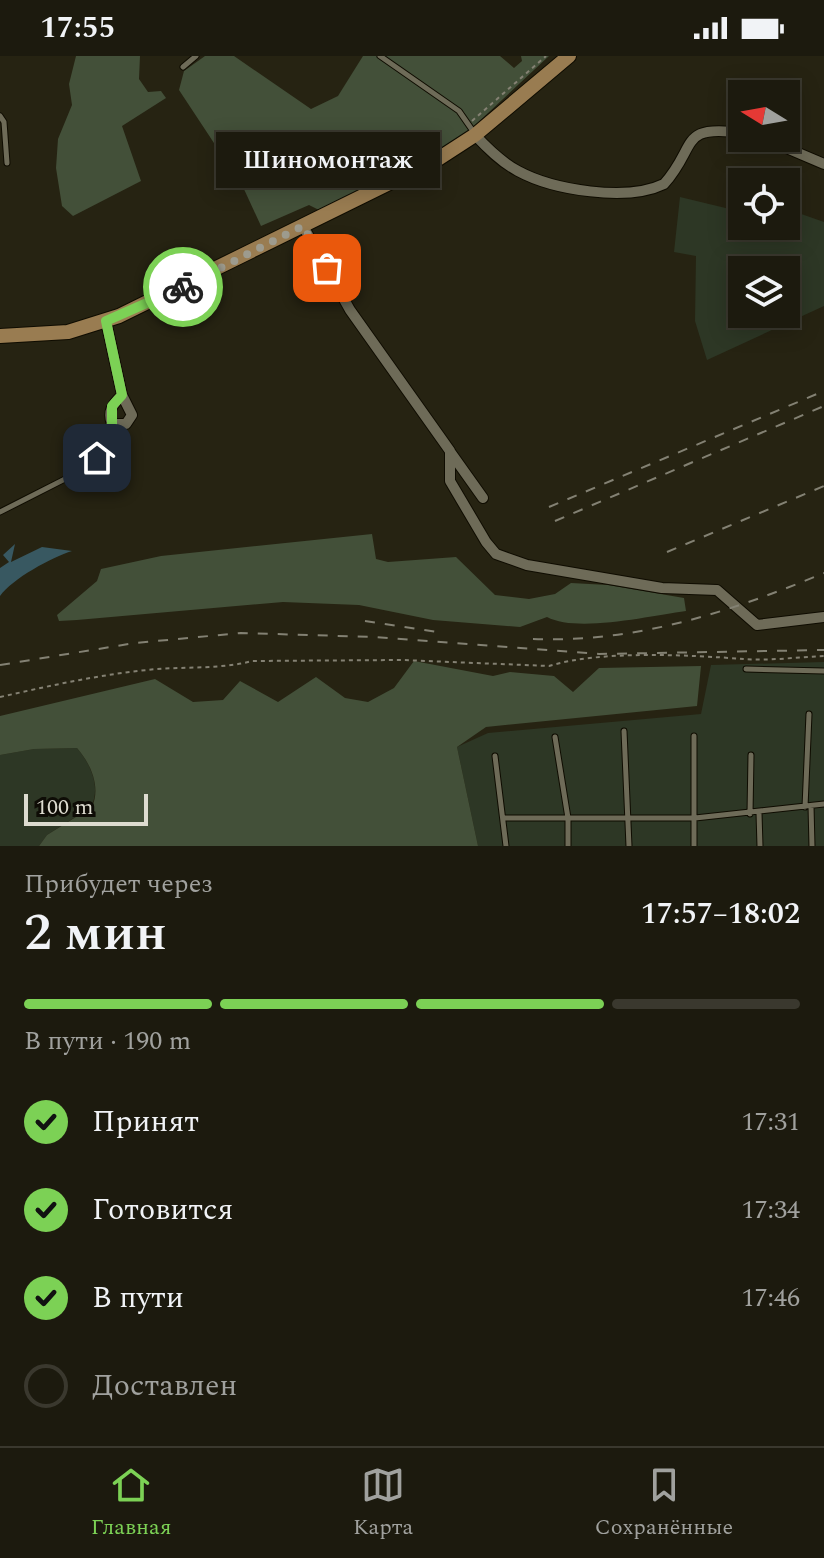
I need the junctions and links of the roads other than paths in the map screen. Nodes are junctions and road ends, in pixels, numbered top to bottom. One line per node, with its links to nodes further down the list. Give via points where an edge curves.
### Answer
1 (196, 56): 4 (lane)
2 (380, 56): 6 (lane, via 459,111)
3 (569, 56): 6 (street)
4 (183, 67)
5 (0, 116): 9 (lane)
6 (472, 129): 7 (street, via 502,161 537,179 607,192 664,184 694,137 705,129); 11 (street, via 438,159)
7 (728, 131)
8 (796, 152): 10 (street)
9 (7, 163)
10 (824, 164)
11 (303, 226): 12 (street); 16 (street, via 350,310)
12 (106, 321): 13 (street, via 59,333); 14 (street)
13 (0, 336)
14 (122, 395): 15 (street, via 112,406); 15 (street, via 132,415 126,424)
15 (112, 424): 18 (lane, via 97,458)
16 (450, 451): 17 (street); 19 (street, via 450,481 486,542 512,562 662,588 717,590 757,625)
17 (483, 498)
18 (0, 512)
19 (824, 617)
20 (746, 669): 21 (lane)
21 (824, 671)
22 (809, 714): 29 (lane)
23 (624, 731): 34 (lane)
24 (694, 736): 35 (lane)
25 (555, 737): 33 (lane)
26 (751, 755): 31 (lane)
27 (495, 756): 32 (lane)
28 (824, 804): 29 (lane)
29 (808, 806): 30 (lane); 41 (lane)
30 (759, 813): 31 (lane); 40 (lane)
31 (750, 814): 35 (lane)
32 (505, 818): 33 (lane); 36 (lane)
33 (568, 818): 34 (lane); 37 (lane)
34 (626, 818): 35 (lane); 38 (lane)
35 (695, 818): 39 (lane)
36 (506, 846)
37 (568, 846)
38 (629, 846)
39 (694, 846)
40 (760, 846)
41 (812, 846)

